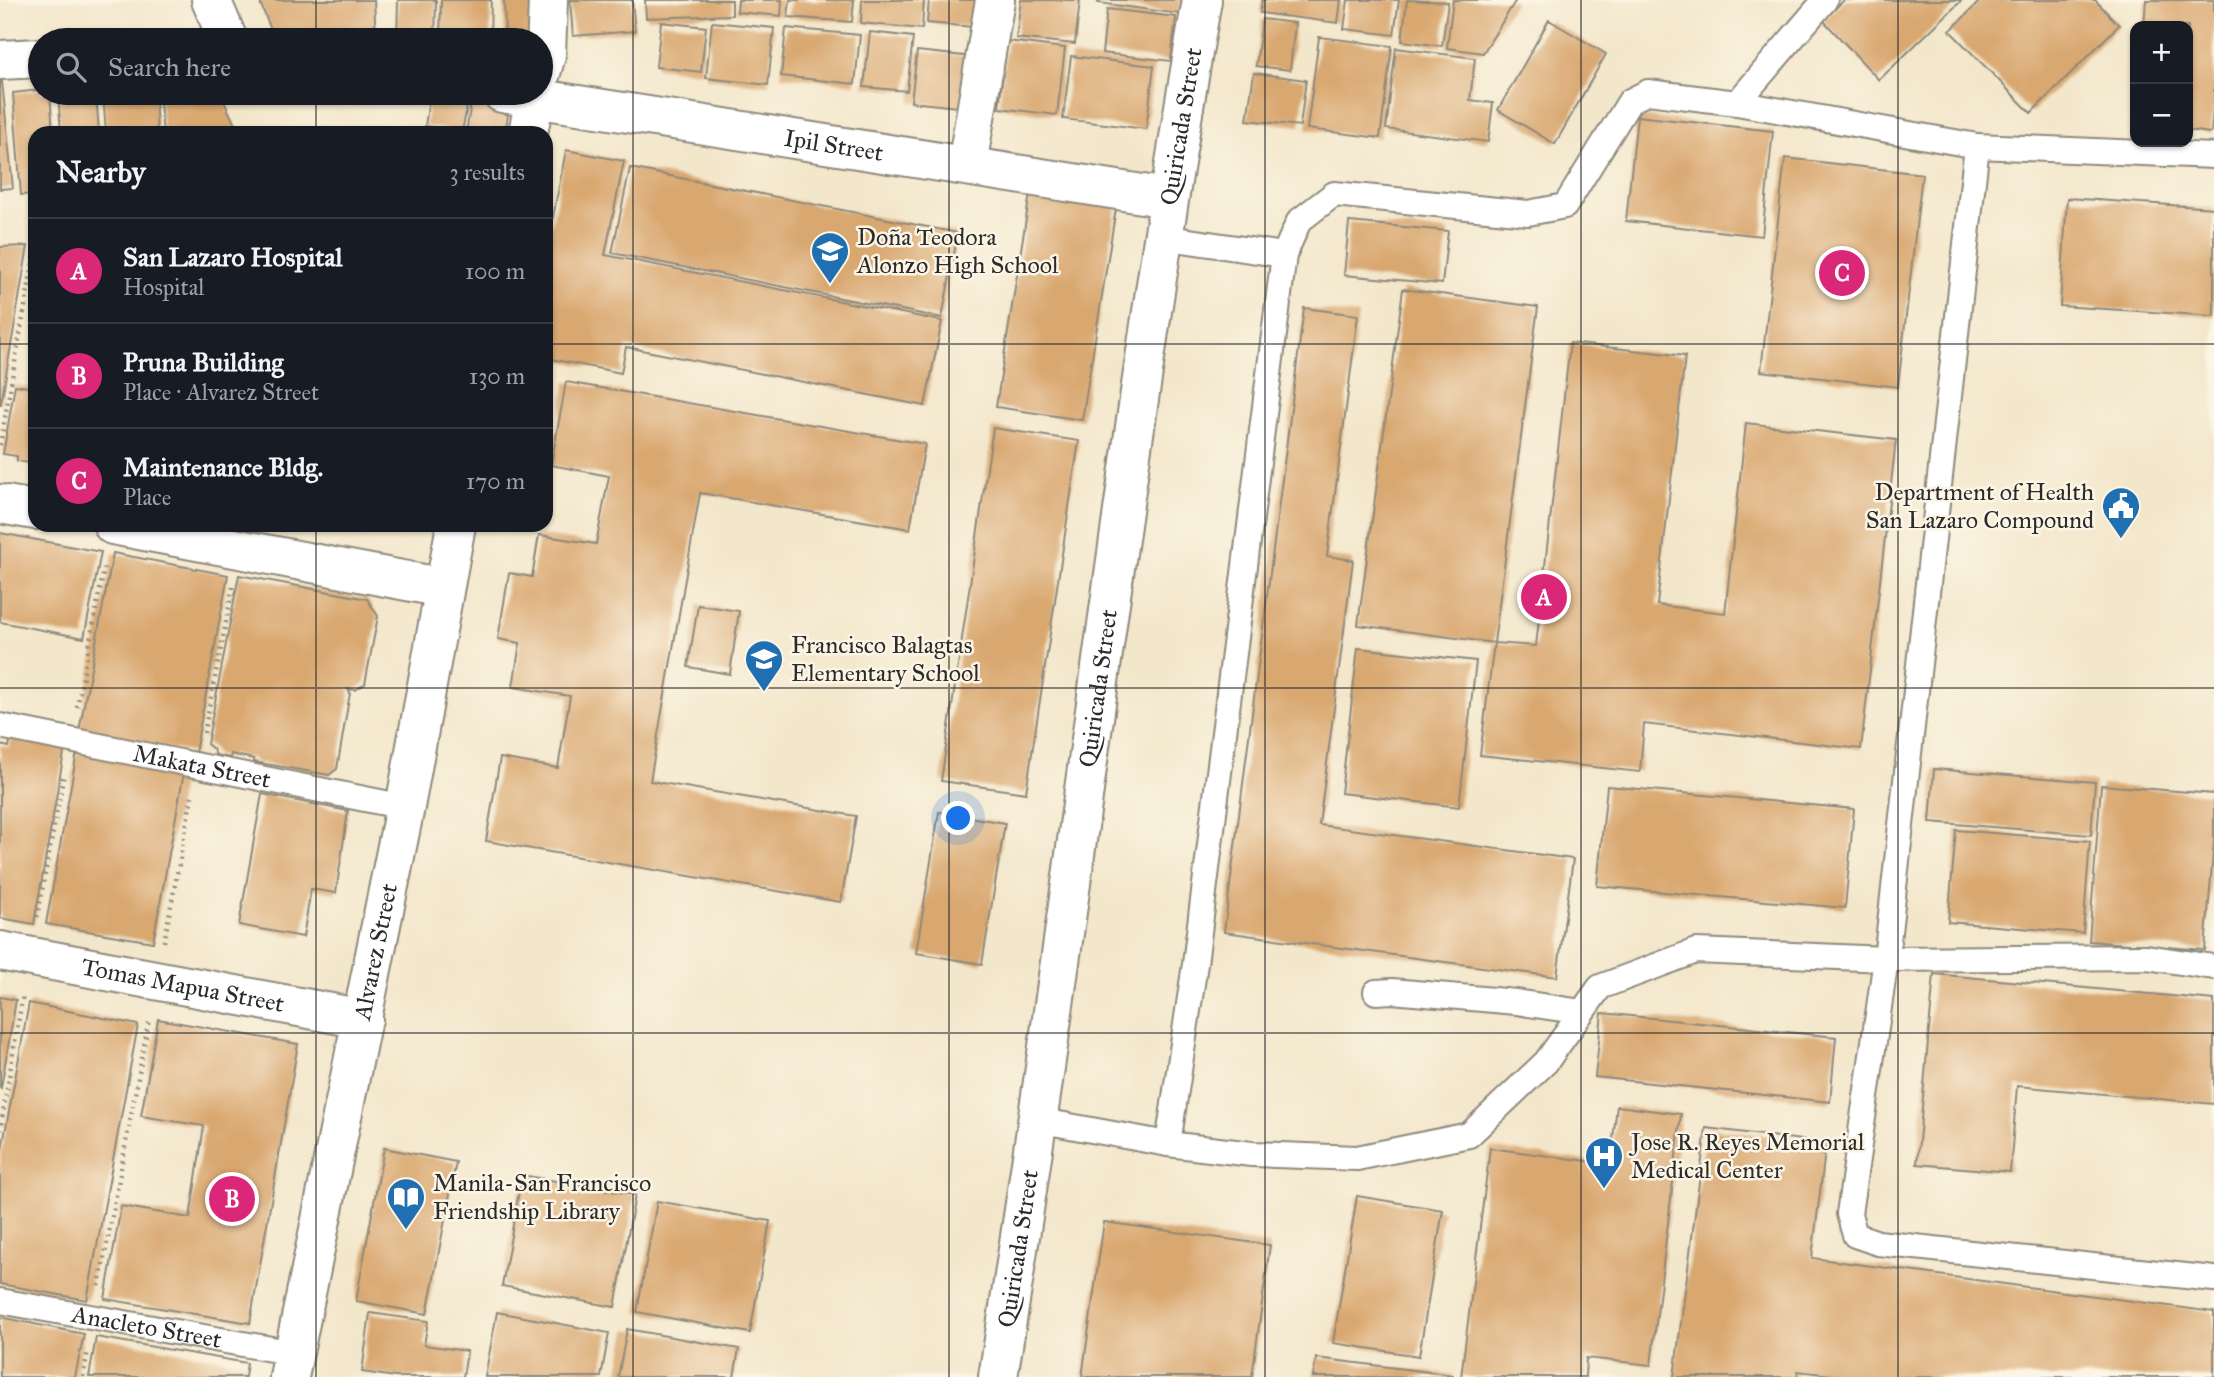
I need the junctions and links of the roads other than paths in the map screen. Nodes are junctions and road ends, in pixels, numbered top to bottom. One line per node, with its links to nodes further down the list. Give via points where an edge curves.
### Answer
1 (211, 0): 6 (street)
2 (548, 0): 7 (street)
3 (995, 0): 14 (street)
4 (1202, 0): 15 (street, Quiricada Street)
5 (1825, 0): 11 (lane)
6 (223, 28)
7 (547, 28)
8 (28, 59): 9 (street)
9 (0, 60)
10 (553, 102): 14 (street, Ipil Street)
11 (1737, 103): 12 (lane); 17 (lane, via 1647,92 1630,101 1565,206 1528,213 1334,194 1299,221)
12 (1977, 146): 13 (lane); 26 (lane)
13 (2214, 156)
14 (967, 165): 15 (street, Ipil Street)
15 (1168, 198): 16 (street, Quiricada Street)
16 (1162, 237): 17 (lane); 31 (street, Quiricada Street)
17 (1284, 255): 32 (lane)
18 (0, 504): 19 (street)
19 (28, 509)
20 (455, 532): 22 (street, Alvarez Street)
21 (110, 538): 22 (street)
22 (444, 588): 24 (street, Alvarez Street)
23 (0, 726): 24 (lane, Makata Street)
24 (405, 807): 30 (street, Alvarez Street)
25 (15, 954): 30 (street, Tomas Mapua Street)
26 (1886, 958): 27 (lane, via 2146,957); 29 (lane, via 1696,951 1600,987); 33 (lane, via 1849,1214 1855,1235 1878,1243)
27 (2214, 967)
28 (1376, 992): 29 (lane, via 1516,1002)
29 (1582, 1012): 32 (lane, via 1545,1062 1469,1135 1357,1158 1252,1154)
30 (363, 1019): 35 (street, Alvarez Street)
31 (1037, 1120): 32 (lane); 36 (street, Quiricada Street)
32 (1168, 1144)
33 (2214, 1279)
34 (0, 1301): 35 (lane, Anacleto Street)
35 (292, 1365)
36 (998, 1377)

